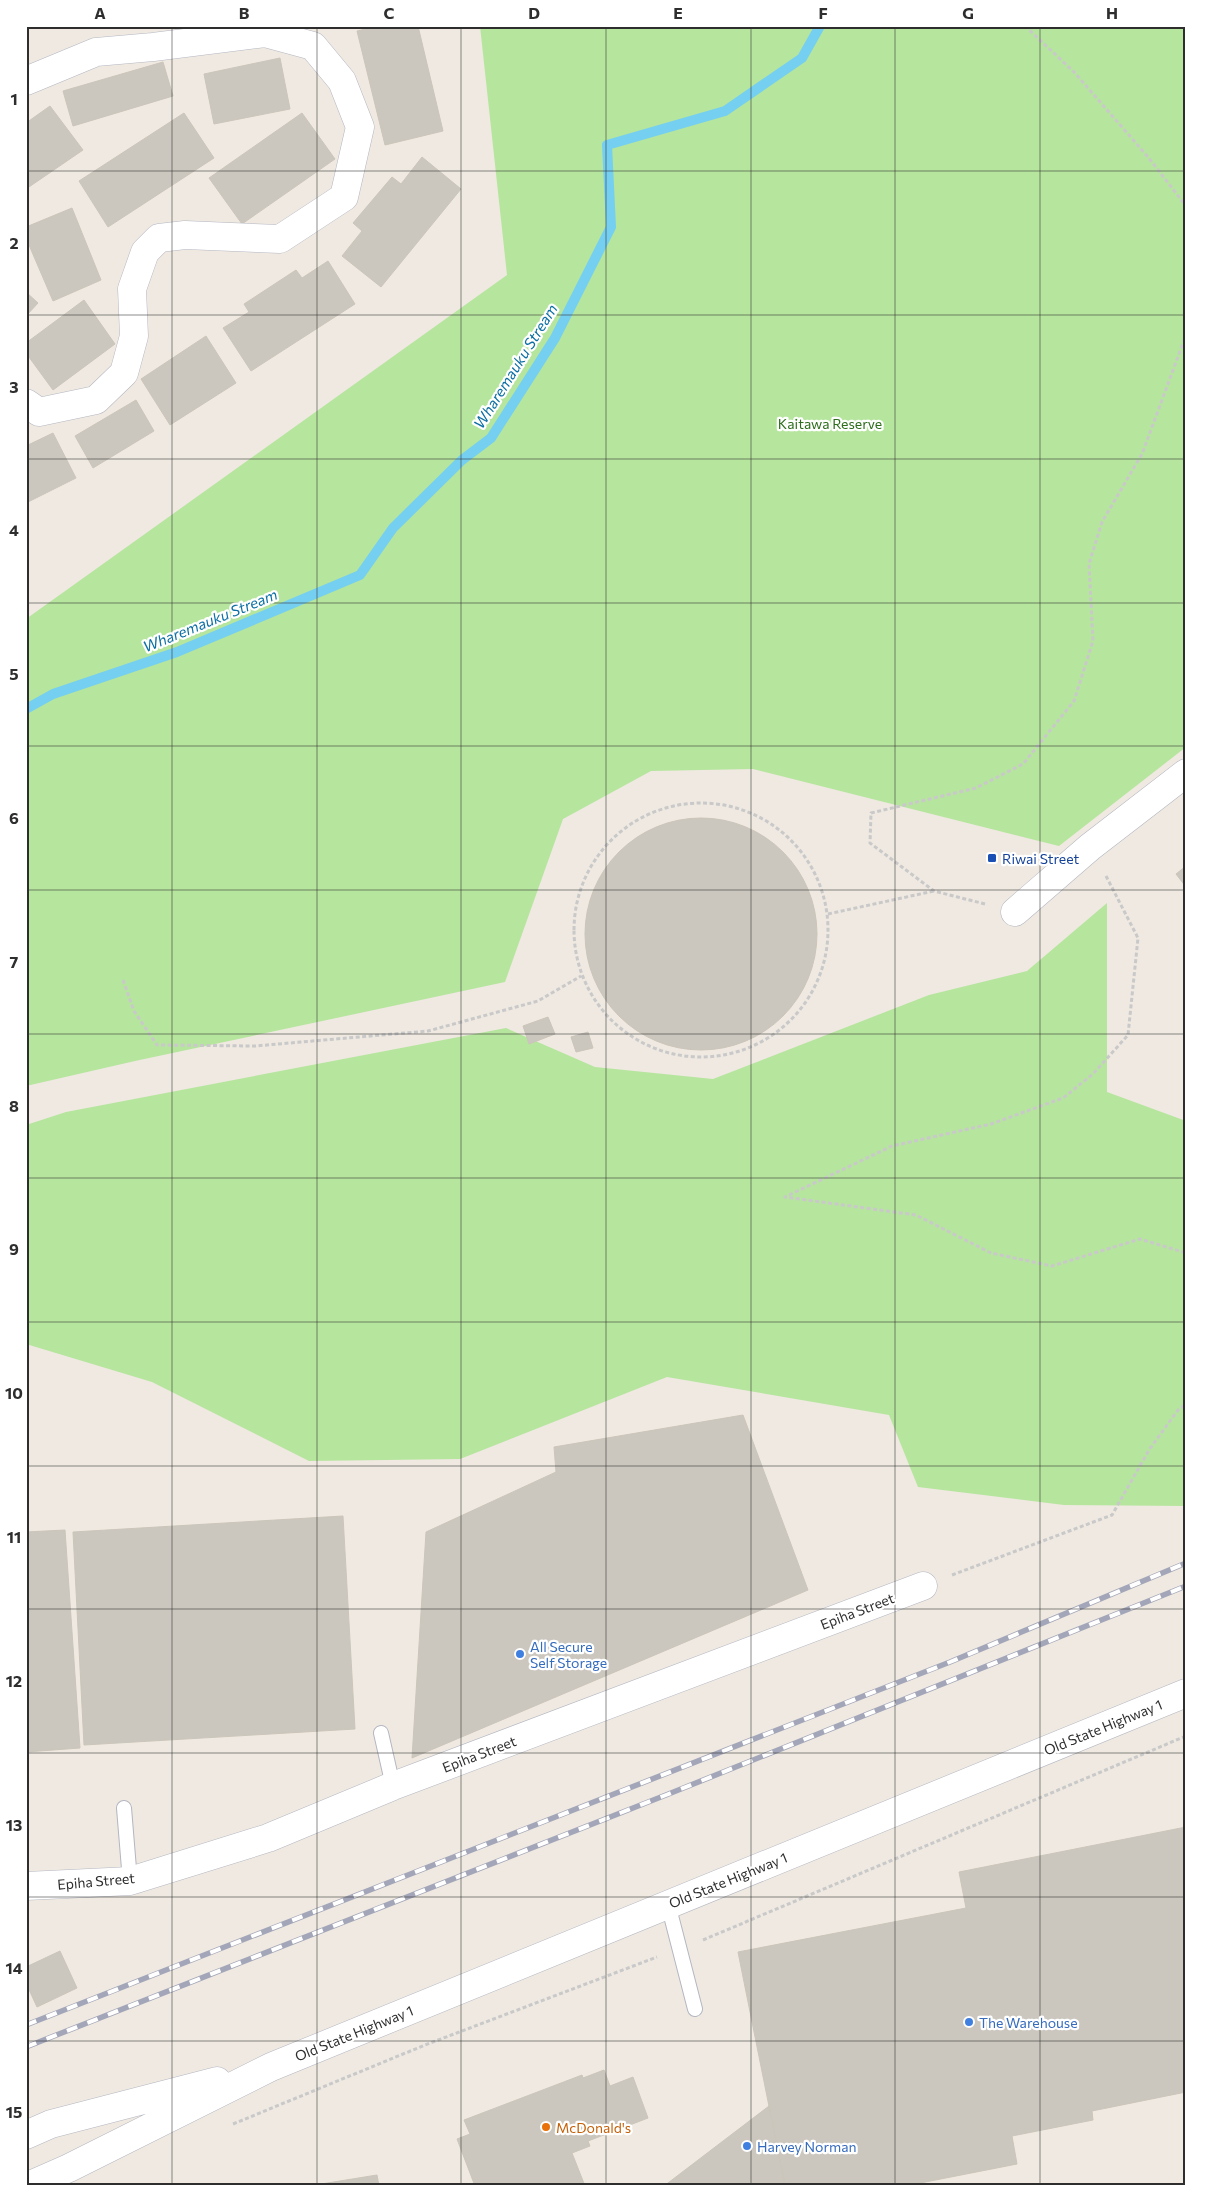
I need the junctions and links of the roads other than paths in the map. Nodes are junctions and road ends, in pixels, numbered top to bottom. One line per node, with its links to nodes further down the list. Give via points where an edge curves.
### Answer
1 (26, 81): 2 (street, via 96,52 265,33 313,46 342,81 360,127 344,197 280,239 185,235 159,238 145,252 132,289 134,336 124,373 96,400 39,412)
2 (26, 403)
3 (1186, 773): 4 (street, via 1090,847)
4 (1015, 912)
5 (923, 1586): 8 (street, Epiha Street)
6 (1186, 1693): 12 (street, Old State Highway 1)
7 (381, 1733): 8 (lane)
8 (393, 1786): 10 (street, Epiha Street, via 268,1838)
9 (124, 1808): 10 (lane)
10 (130, 1881): 11 (street, Epiha Street)
11 (26, 1886)
12 (668, 1904): 13 (lane); 14 (street, Old State Highway 1)
13 (695, 2008)
14 (271, 2067): 15 (street, Old State Highway 1, via 51,2124); 16 (street, Old State Highway 1)
15 (26, 2136)
16 (32, 2184)

